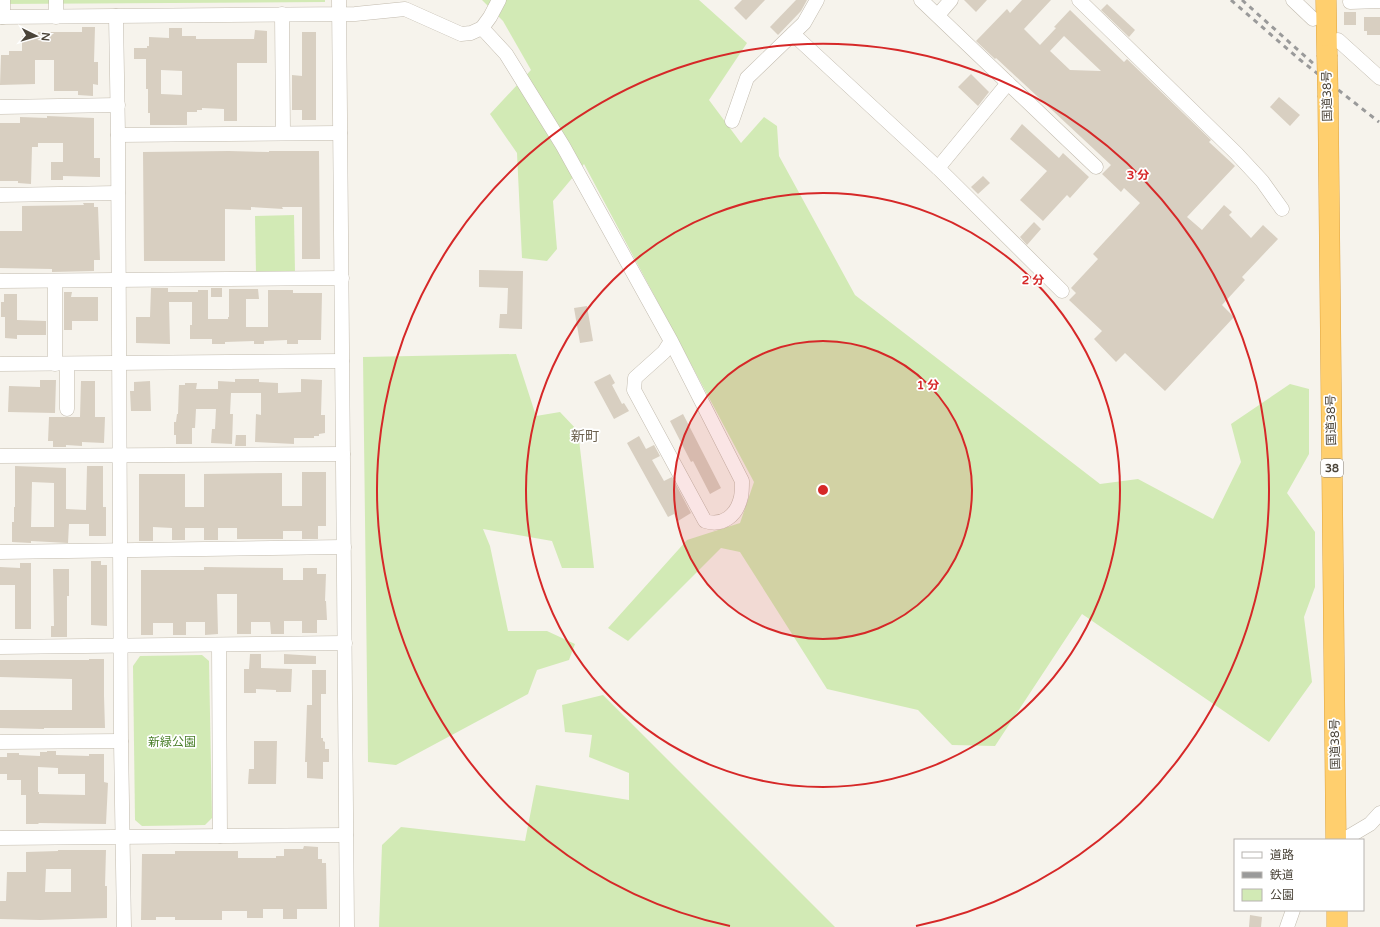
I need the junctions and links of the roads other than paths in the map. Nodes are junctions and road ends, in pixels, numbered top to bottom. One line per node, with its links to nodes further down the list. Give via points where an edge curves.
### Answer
1 (3, 0): 16 (street)
2 (56, 0): 17 (street)
3 (499, 0): 19 (street)
4 (817, 0): 20 (street, via 804,23)
5 (921, 0): 14 (street)
6 (951, 0): 14 (street)
7 (1079, 0): 34 (street, via 1236,153 1262,181)
8 (1293, 0): 18 (street)
9 (1326, 0): 21 (highway, 国道38号 / 38)
10 (1380, 1): 11 (street)
11 (1350, 2)
12 (339, 7): 13 (street); 19 (street, via 355,14 405,9 460,34); 27 (street)
13 (282, 14): 15 (street); 28 (street)
14 (938, 15): 23 (street)
15 (116, 16): 17 (street); 24 (street)
16 (1, 17): 17 (street)
17 (56, 17)
18 (1313, 19)
19 (482, 28): 40 (street, via 506,54 563,146)
20 (793, 34): 26 (street, via 747,78); 31 (street)
21 (1332, 47): 22 (street); 63 (highway, 国道38号 / 38, bridge, via 1328,97)
22 (1380, 78)
23 (1008, 83): 30 (street); 31 (street)
24 (118, 105): 25 (street); 29 (street)
25 (0, 107)
26 (732, 121)
27 (340, 132): 28 (street); 35 (street)
28 (283, 133): 29 (street)
29 (118, 135): 32 (street)
30 (1096, 167)
31 (938, 168): 39 (street)
32 (118, 193): 33 (street); 38 (street)
33 (0, 195)
34 (1282, 209)
35 (342, 278): 38 (street); 41 (street)
36 (0, 281): 37 (street)
37 (55, 281): 38 (street); 43 (street)
38 (119, 281): 44 (street)
39 (1062, 290)
40 (671, 341): 40 (street, via 742,481 741,497 735,512 721,523 712,524 705,521 634,390 635,378 664,352)
41 (342, 361): 44 (street); 46 (street)
42 (0, 364): 43 (street)
43 (61, 364): 44 (street); 45 (street)
44 (119, 364): 48 (street)
45 (67, 409)
46 (343, 454): 48 (street); 49 (street)
47 (0, 456): 48 (street)
48 (120, 456): 50 (street)
49 (344, 547): 50 (street); 52 (street)
50 (121, 550): 51 (street); 53 (street)
51 (0, 552)
52 (344, 643): 54 (street); 59 (street)
53 (121, 645): 54 (street); 55 (street); 56 (street)
54 (219, 645): 60 (street)
55 (0, 647)
56 (121, 741): 57 (street); 62 (street)
57 (0, 742)
58 (1380, 812): 64 (street, via 1370,824)
59 (346, 834): 60 (street); 68 (street)
60 (220, 836): 62 (street)
61 (0, 838): 62 (street)
62 (123, 838): 67 (street)
63 (1336, 839)
64 (1345, 839)
65 (1293, 911): 69 (street)
66 (1337, 911): 70 (highway)
67 (124, 927)
68 (347, 927)
69 (1287, 927)
70 (1337, 927)

